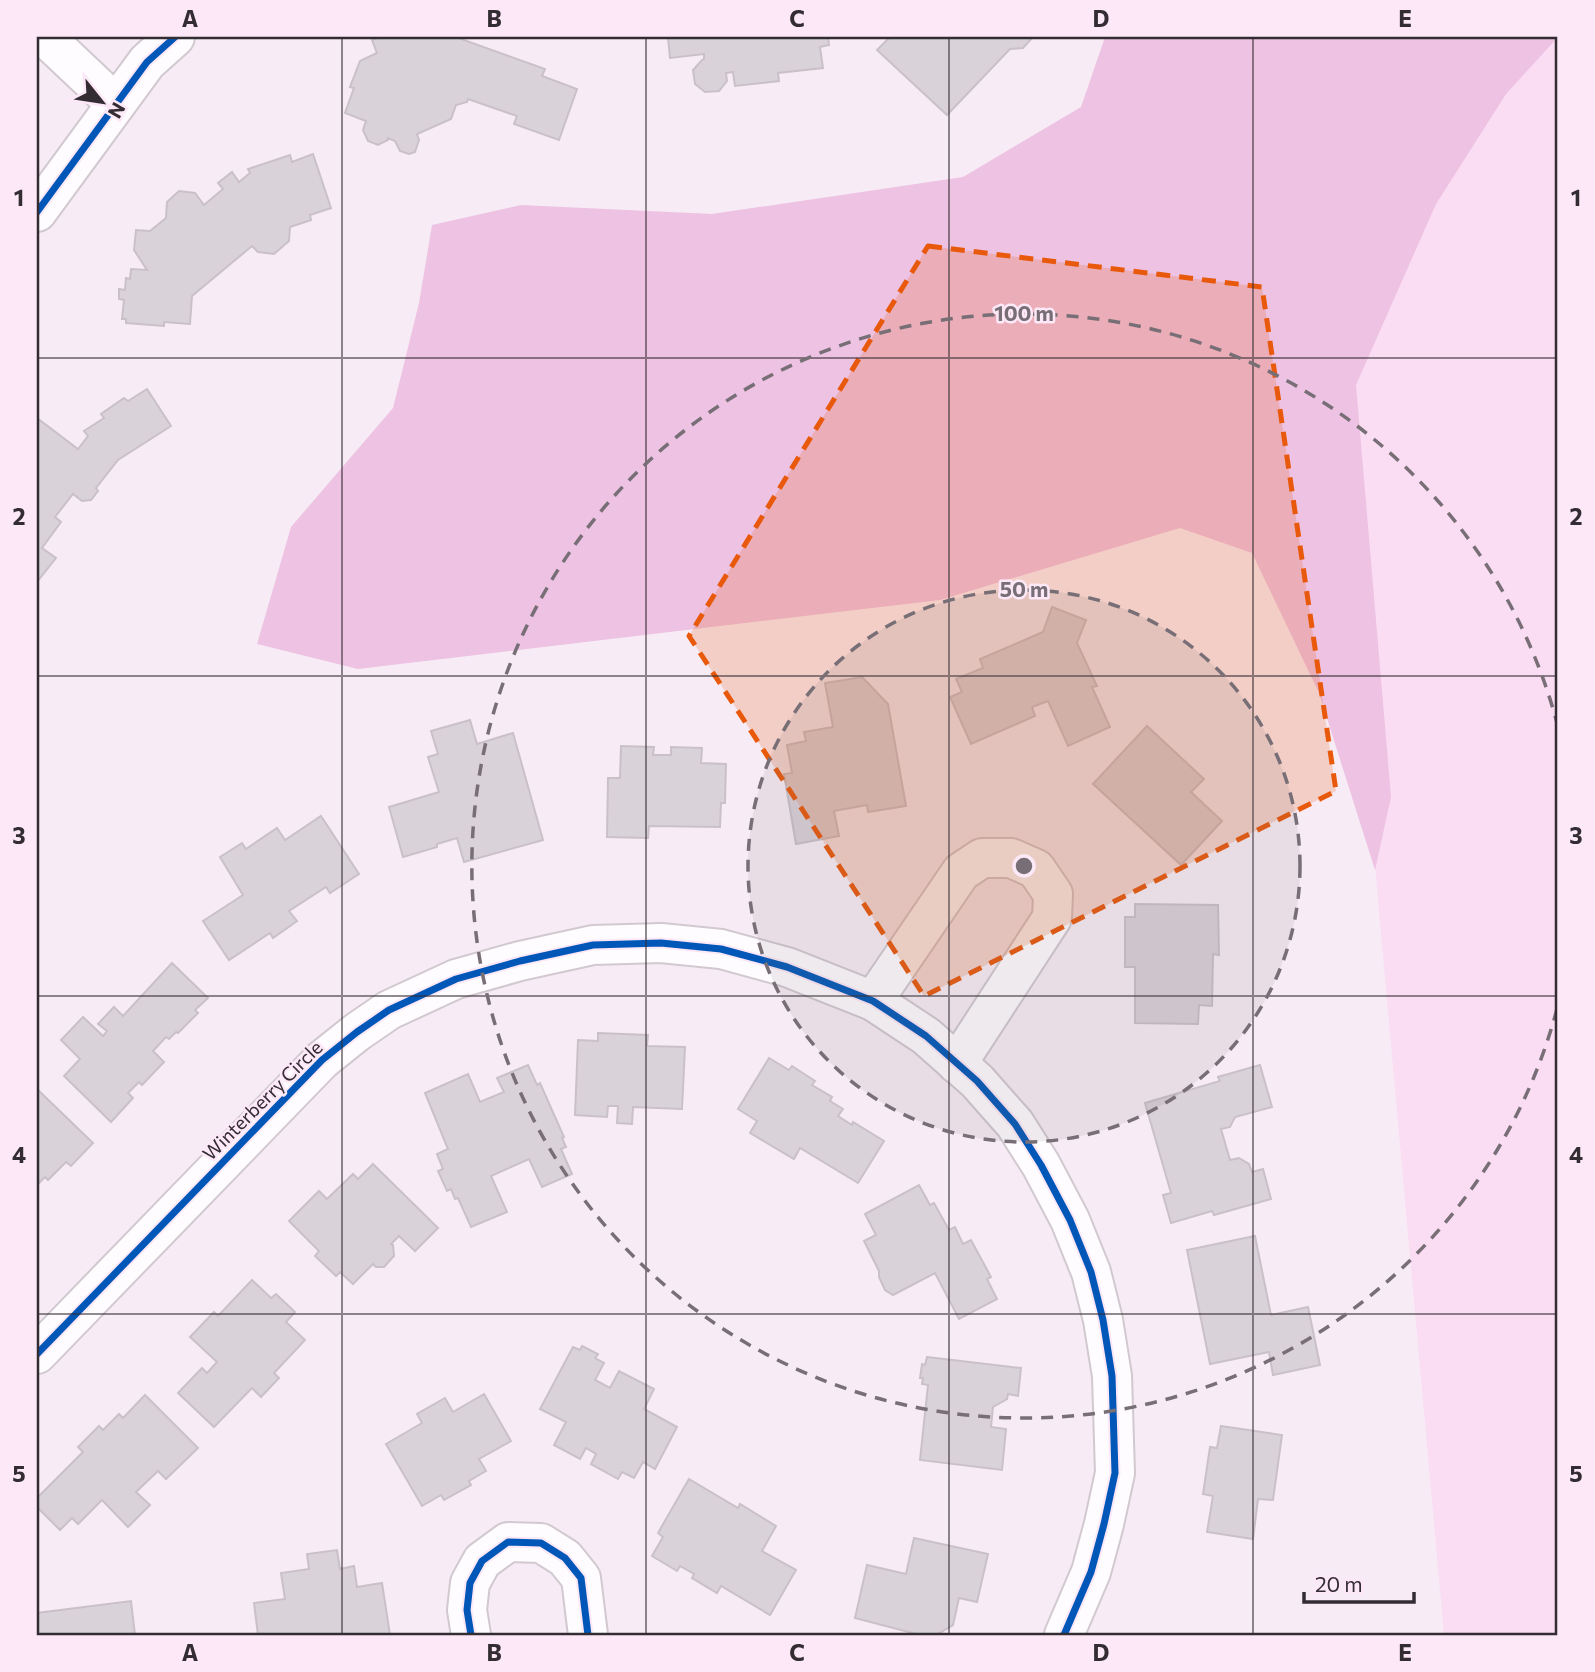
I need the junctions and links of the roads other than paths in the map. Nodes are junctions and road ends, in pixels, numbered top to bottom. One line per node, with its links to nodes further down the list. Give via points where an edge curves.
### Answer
1 (45, 37): 3 (street)
2 (175, 37): 3 (street, via 148,62)
3 (116, 104): 4 (street)
4 (37, 212)
5 (873, 1001): 6 (street, Winterberry Circle, via 926,1036); 6 (street, via 961,873 982,858 1011,858 1036,869 1053,894 1052,918); 7 (street, Winterberry Circle, via 787,967 721,949 661,943 593,945 456,979 389,1010 322,1059)
6 (957, 1064): 10 (street, Winterberry Circle, via 1015,1124 1041,1166 1091,1272 1103,1320 1112,1376 1115,1473 1091,1572)
7 (37, 1354)
8 (471, 1635): 9 (street, via 467,1610 470,1583 482,1561 508,1542 541,1543 565,1558 581,1578)
9 (588, 1635)
10 (1063, 1635)

